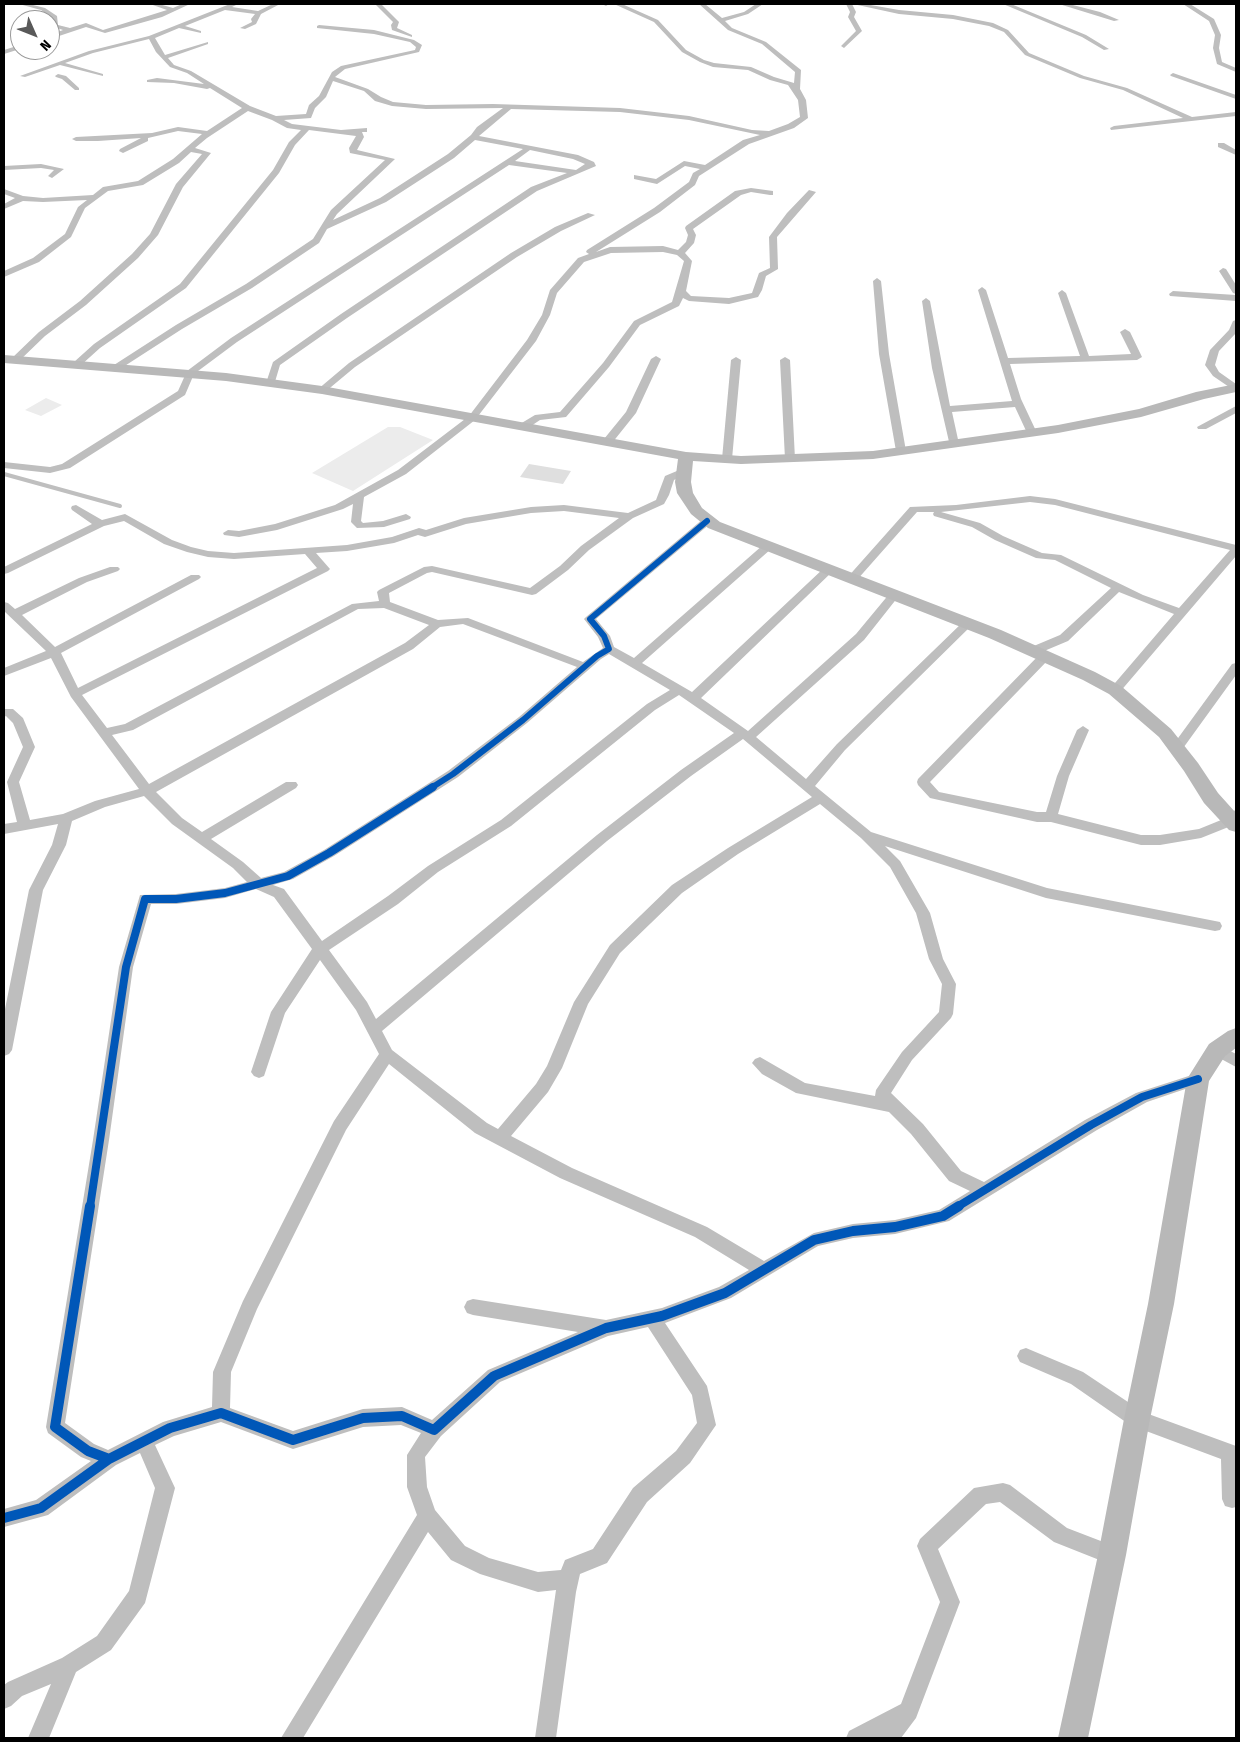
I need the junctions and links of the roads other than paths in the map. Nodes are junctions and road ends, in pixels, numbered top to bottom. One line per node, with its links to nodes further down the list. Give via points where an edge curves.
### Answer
1 (22, 4): 15 (street)
2 (153, 4): 17 (street)
3 (187, 4): 17 (street)
4 (235, 4): 16 (street)
5 (277, 4): 18 (street)
6 (378, 4): 29 (street, via 396,22 394,29 413,37)
7 (617, 4): 44 (street, via 656,21 684,51 702,61 749,68 772,79 790,82)
8 (702, 4): 21 (street)
9 (760, 4): 21 (street)
10 (849, 4): 31 (street, via 859,32)
11 (856, 4): 50 (street, via 991,24 1006,31 1027,54 1082,77 1125,89)
12 (1006, 4): 32 (street, via 1077,33)
13 (1062, 4): 20 (street)
14 (1186, 4): 36 (street, via 1212,20 1218,35 1219,64)
15 (40, 7): 25 (street, via 55,17 56,26)
16 (225, 8): 18 (street); 22 (street)
17 (173, 10): 19 (street)
18 (259, 13): 24 (street, via 254,23)
19 (160, 16): 22 (street); 25 (street, via 103,32 86,25)
20 (1116, 20)
21 (720, 22): 44 (street, via 764,43 780,55 799,72)
22 (176, 27): 26 (street); 28 (street)
23 (319, 27): 29 (street, via 374,32)
24 (243, 28)
25 (71, 30): 27 (street)
26 (199, 32)
27 (60, 34)
28 (151, 37): 33 (street); 34 (street)
29 (412, 41): 41 (street, via 420,46 417,51 343,67)
30 (206, 43): 33 (street)
31 (844, 46)
32 (1106, 49)
33 (165, 57): 43 (street, via 172,66)
34 (61, 63): 35 (street); 39 (street)
35 (72, 69): 37 (street); 42 (street, via 54,77 64,77)
36 (1236, 70)
37 (101, 75)
38 (1172, 75): 45 (street)
39 (23, 76)
40 (141, 76): 43 (street)
41 (331, 78): 47 (street, via 366,90 392,104); 49 (street, via 308,116)
42 (77, 89)
43 (218, 89): 46 (street)
44 (796, 89): 56 (street, via 802,100 804,118)
45 (1236, 97)
46 (247, 108): 49 (street); 55 (street)
47 (508, 108): 56 (street, via 635,112); 58 (street)
48 (1236, 114): 50 (street)
49 (275, 118): 51 (street, via 290,126)
50 (1191, 119): 52 (street)
51 (307, 128): 54 (street); 102 (street, via 183,286 97,346)
52 (1114, 128)
53 (364, 130): 54 (street)
54 (341, 132): 81 (street, via 359,134 354,151 392,159 334,212)
55 (209, 133): 57 (street, via 178,129); 62 (street)
56 (768, 133): 68 (street, via 746,142)
57 (152, 135): 59 (street); 63 (street)
58 (474, 137): 61 (street); 81 (street, via 451,156 383,200)
59 (76, 139)
60 (1221, 145): 64 (street)
61 (529, 148): 65 (street); 69 (street, via 575,157 590,164)
62 (189, 149): 75 (street, via 152,177 106,189); 98 (street, via 207,153 179,186 154,235 83,303)
63 (123, 151)
64 (1236, 153)
65 (507, 162): 69 (street); 104 (street, via 234,340)
66 (600, 163): 69 (street)
67 (4, 168): 70 (street, via 41,166 60,169)
68 (707, 168): 71 (street, via 684,163 657,182); 83 (street, via 657,210)
69 (580, 170): 105 (street, via 534,189 294,350 276,364)
70 (52, 176)
71 (637, 177)
72 (4, 190): 76 (street)
73 (812, 192): 89 (street, via 773,237 774,269 762,275 755,295 713,301 689,298)
74 (770, 193): 82 (street, via 751,190 738,193 689,228 692,235 690,243)
75 (95, 197): 77 (street); 78 (street)
76 (22, 198): 77 (street); 79 (street)
77 (43, 200): 78 (street)
78 (82, 207): 85 (street, via 68,235 36,260)
79 (4, 208)
80 (591, 215): 107 (street, via 524,248 352,365)
81 (324, 227): 103 (street, via 316,241 263,277)
82 (680, 252): 83 (street, via 634,248 610,250); 89 (street, via 688,261)
83 (581, 260): 111 (street, via 553,292 546,314 531,341)
84 (1223, 271): 88 (street)
85 (4, 274)
86 (877, 281): 117 (street, via 884,354)
87 (982, 290): 101 (street)
88 (1236, 291)
89 (681, 292): 112 (street, via 676,304 637,323 563,415 538,417)
90 (1062, 293): 96 (street)
91 (1173, 294): 92 (street)
92 (1236, 298)
93 (926, 301): 109 (street)
94 (1236, 323): 106 (street, via 1214,350 1210,365 1216,374)
95 (1125, 332): 96 (street, via 1137,357)
96 (1085, 357): 101 (street)
97 (656, 359): 115 (street, via 631,414)
98 (10, 360): 102 (main road)
99 (736, 360): 118 (street)
100 (785, 360): 119 (street)
101 (1004, 360): 108 (street)
102 (78, 364): 103 (main road)
103 (117, 367): 104 (main road)
104 (190, 373): 105 (main road); 121 (street, via 182,393 66,466 50,470)
105 (272, 383): 107 (main road)
106 (1236, 388): 114 (main road, via 1141,413)
107 (322, 390): 111 (main road)
108 (1018, 404): 109 (street); 114 (street)
109 (946, 408): 116 (street)
110 (1236, 409): 113 (street)
111 (472, 418): 112 (main road); 122 (street, via 402,472)
112 (524, 426): 115 (main road)
113 (1202, 427)
114 (1032, 433): 116 (main road)
115 (608, 441): 120 (main road)
116 (954, 444): 117 (main road)
117 (901, 451): 119 (main road)
118 (727, 459): 119 (main road); 120 (main road)
119 (790, 459)
120 (685, 464): 124 (street, via 669,478 660,502); 127 (main road, via 683,482 688,498)
121 (4, 465)
122 (359, 496): 125 (street, via 356,522 361,526 384,524); 129 (street, via 339,507 277,527)
123 (76, 508): 128 (street)
124 (629, 516): 132 (street, via 564,508 541,513 499,514 425,534 419,531 394,540); 140 (street, via 532,592 432,569 383,592)
125 (406, 517)
126 (908, 517): 131 (street, via 914,509 1030,499 1092,510 1112,518); 137 (street); 138 (street, via 930,512 960,519 1040,556 1057,557)
127 (707, 521): 130 (main road); 145 (street, via 590,619 604,636)
128 (100, 524): 132 (street, via 125,517 168,542 208,554 234,556); 135 (street)
129 (228, 533)
130 (767, 547): 134 (main road); 148 (street)
131 (1236, 548): 142 (street)
132 (308, 551): 154 (street, via 324,569)
133 (114, 569): 141 (street)
134 (828, 570): 137 (main road); 155 (street)
135 (4, 571)
136 (195, 576): 146 (street)
137 (852, 579): 139 (main road)
138 (1119, 586): 142 (street); 147 (street, via 1064,638)
139 (894, 595): 143 (main road); 159 (street, via 860,636)
140 (384, 604): 144 (street); 158 (street, via 356,606 129,727)
141 (7, 607): 146 (street)
142 (1182, 613): 153 (street)
143 (968, 623): 147 (main road); 162 (street, via 841,747)
144 (437, 624): 149 (street, via 464,620); 163 (street, via 409,646)
145 (609, 649): 148 (street); 149 (street)
146 (54, 652): 151 (street); 154 (street)
147 (1039, 654): 153 (main road); 165 (street, via 923,782 935,795 1037,818)
148 (635, 663): 152 (street)
149 (584, 666): 172 (street, via 453,774 329,853 288,876)
150 (1236, 667): 160 (street)
151 (4, 672)
152 (679, 690): 155 (street); 174 (street, via 651,707 506,822)
153 (1115, 690): 160 (main road, via 1146,714)
154 (75, 694): 158 (street)
155 (692, 698): 159 (street)
156 (4, 713): 168 (street, via 9,712 18,721 29,747 13,782)
157 (1083, 730): 165 (street, via 1063,776)
158 (105, 732): 163 (street)
159 (746, 735): 162 (street); 175 (street, via 686,773 602,838)
160 (1176, 748): 167 (main road, via 1211,798)
161 (291, 785): 171 (street)
162 (807, 786): 164 (street)
163 (147, 790): 166 (street); 171 (street, via 177,821)
164 (821, 798): 170 (street); 183 (street, via 677,889 616,949 581,1002 554,1068 542,1088)
165 (1051, 817): 167 (street, via 1141,840 1201,833)
166 (66, 818): 168 (street); 177 (street, via 59,845 36,890)
167 (1235, 820)
168 (25, 826): 169 (street)
169 (4, 829)
170 (866, 835): 173 (street, via 1046,892); 182 (street, via 894,864 923,913 936,958 949,984 946,1014 907,1056 882,1094)
171 (201, 838): 172 (street)
172 (259, 885): 174 (street, via 279,893); 194 (street, via 225,893 145,899 126,966 55,1427 88,1451)
173 (1215, 926)
174 (319, 950): 175 (street, via 362,1006); 180 (street, via 278,1012)
175 (374, 1029): 178 (street)
176 (1230, 1049): 181 (main road)
177 (4, 1050)
178 (388, 1054): 183 (street, via 481,1128); 190 (street, via 340,1126 250,1307 222,1372)
179 (760, 1063): 182 (street, via 802,1089)
180 (259, 1072)
181 (1198, 1079): 184 (street, via 1142,1097); 191 (main road, via 1161,1304)
182 (894, 1106): 184 (street, via 917,1128 955,1176)
183 (500, 1138): 185 (street, via 566,1173 701,1232)
184 (985, 1190): 185 (street, via 943,1216 814,1240)
185 (765, 1270): 187 (street, via 725,1293)
186 (472, 1307): 188 (street)
187 (652, 1318): 188 (street); 199 (street, via 702,1392 707,1425 683,1458 640,1495 600,1556 572,1567)
188 (606, 1328): 192 (street, via 494,1376)
189 (1026, 1356): 191 (street, via 1077,1378)
190 (222, 1413): 192 (street, via 293,1440 363,1418 402,1416); 193 (street, via 170,1428)
191 (1137, 1419): 195 (street, via 1230,1453); 198 (main road)
192 (434, 1430): 196 (street, via 416,1455 417,1487)
193 (144, 1441): 194 (street); 200 (street, via 165,1488 138,1596 104,1643)
194 (109, 1459): 197 (street, via 41,1508)
195 (1232, 1499)
196 (427, 1516): 199 (street, via 458,1553 487,1568 538,1582); 204 (street)
197 (4, 1518)
198 (1112, 1555): 202 (street, via 1061,1535 1003,1492 981,1495 927,1546 950,1602); 208 (main road)
199 (569, 1579): 205 (street)
200 (69, 1665): 201 (street, via 15,1689); 203 (street)
201 (4, 1699)
202 (909, 1711): 206 (street); 207 (street)
203 (38, 1738)
204 (291, 1738)
205 (546, 1738)
206 (856, 1738)
207 (888, 1738)
208 (1073, 1738)

